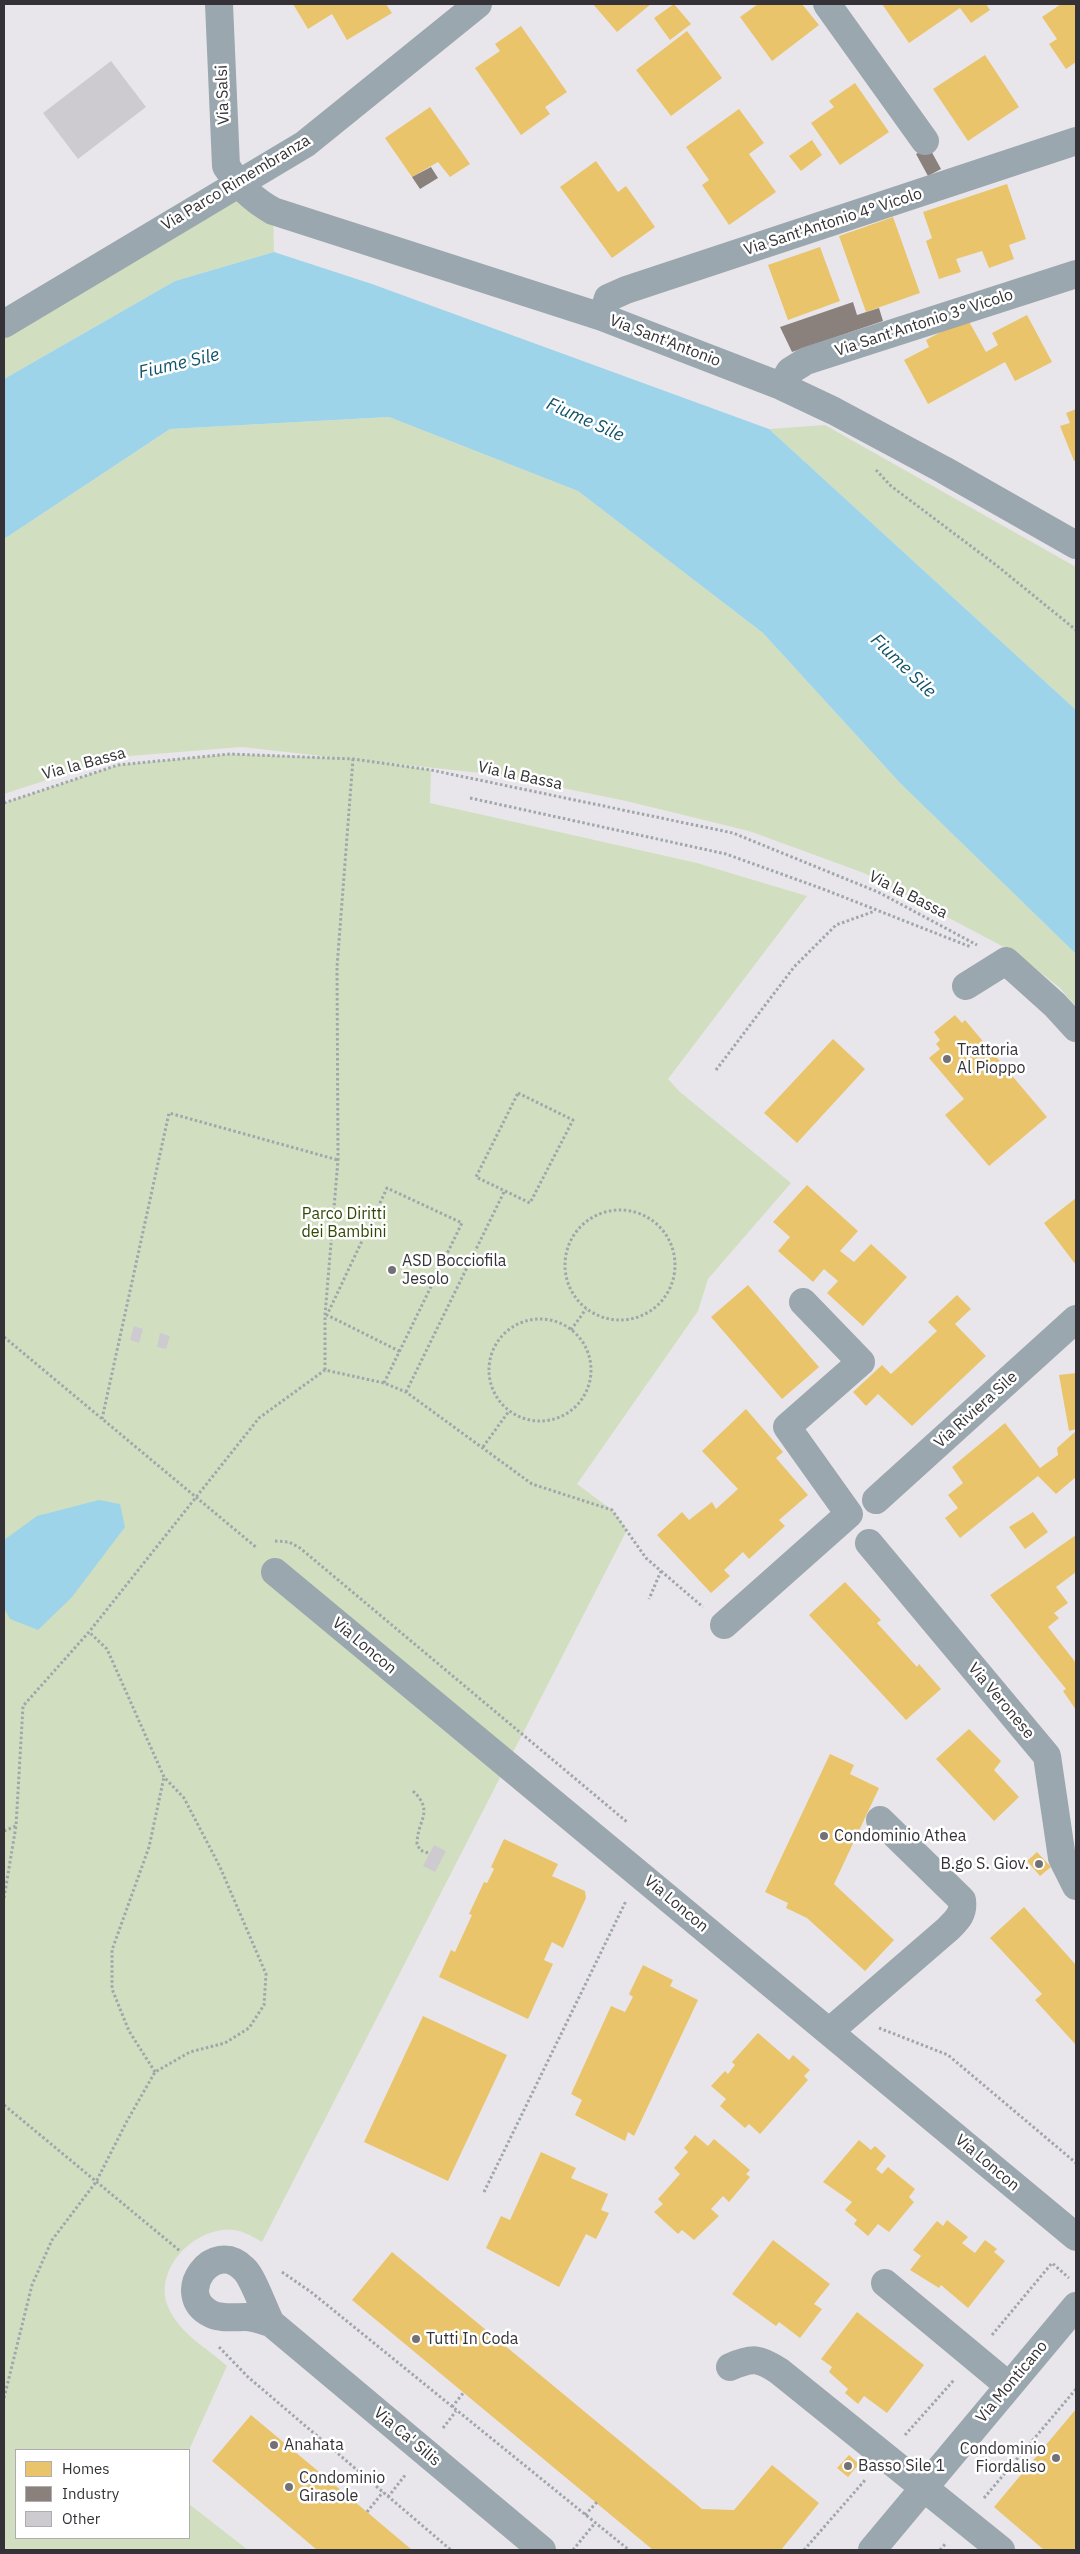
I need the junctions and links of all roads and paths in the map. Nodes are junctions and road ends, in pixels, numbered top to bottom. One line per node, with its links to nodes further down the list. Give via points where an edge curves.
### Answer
1 (219, 4): 6 (street, Via Salsi, via 226,166)
2 (478, 4): 6 (street, Via Parco Rimembranza, via 305,144)
3 (827, 4): 4 (street)
4 (925, 141)
5 (1076, 142): 8 (street, Via Sant'Antonio 4° Vicolo, via 626,290 608,298)
6 (237, 183): 8 (street, Via Sant'Antonio, via 252,199 273,211); 9 (street, Via Parco Rimembranza)
7 (1076, 274): 10 (street, Via Sant'Antonio 3° Vicolo, via 806,361 790,371)
8 (602, 316): 10 (street, Via Sant'Antonio)
9 (4, 324)
10 (781, 386): 12 (street, Via Sant'Antonio, via 944,470)
11 (872, 466): 13 (path, via 891,486)
12 (1076, 545)
13 (1076, 630)
14 (353, 759): 16 (path, Via la Bassa, via 230,754 118,765); 18 (path, Via la Bassa, via 431,770 733,833 878,892); 22 (path, via 336,967)
15 (470, 798): 17 (path, via 726,854)
16 (4, 803)
17 (876, 911): 18 (path); 21 (path, via 836,925 794,967)
18 (1006, 961): 19 (street); 20 (street)
19 (966, 986)
20 (1076, 1028)
21 (716, 1070)
22 (338, 1160): 26 (path); 35 (path, via 170,1113)
23 (505, 1190): 23 (path, via 530,1203 573,1120 518,1093 476,1177); 33 (path)
24 (803, 1302): 44 (street, via 861,1362 787,1427 849,1514)
25 (586, 1309): 25 (path, via 605,1319 626,1320 646,1314 663,1300 674,1279 675,1261 668,1237 652,1220 638,1213 615,1210 593,1217 575,1232 567,1249 564,1269 571,1291); 28 (path)
26 (326, 1315): 30 (path); 30 (path, via 387,1188 462,1223); 31 (path)
27 (1076, 1319): 38 (street, Via Riviera Sile)
28 (571, 1330): 34 (path, via 585,1347 591,1367 590,1383 579,1403 566,1414 544,1421 523,1418); 34 (path, via 549,1320 532,1320 516,1326 500,1339 490,1361 490,1377 494,1392)
29 (4, 1337): 35 (path)
30 (401, 1352): 32 (path)
31 (325, 1370): 32 (path); 37 (path, via 260,1418)
32 (384, 1383): 33 (path)
33 (406, 1392): 36 (path)
34 (509, 1411): 36 (path)
35 (102, 1419): 37 (path)
36 (483, 1447): 42 (path, via 532,1484 612,1510 646,1558)
37 (197, 1497): 40 (path); 45 (path)
38 (876, 1500)
39 (869, 1543): 54 (street, Via Veronese, via 1047,1756 1062,1858)
40 (267, 1562): 53 (street, Via Loncon)
41 (317, 1562): 49 (path)
42 (662, 1571): 43 (path); 44 (path)
43 (649, 1599)
44 (724, 1624)
45 (89, 1632): 46 (path, via 107,1649); 50 (path, via 23,1706)
46 (164, 1777): 58 (path, via 149,1847 112,1950 112,1989 129,2031); 58 (path, via 184,1798 220,1867 266,1974 264,2005 249,2028 224,2043 190,2052)
47 (413, 1791): 52 (path, via 423,1800 425,1812 417,1844 420,1850)
48 (880, 1820): 56 (street, via 962,1900 963,1908 959,1918 948,1929)
49 (629, 1824)
50 (16, 1826): 51 (path); 55 (path)
51 (4, 1832)
52 (428, 1853)
53 (639, 1874): 57 (street, Via Loncon); 62 (path)
54 (1076, 1886)
55 (4, 1898)
56 (852, 2011): 57 (street); 60 (path, via 868,2023 948,2055)
57 (830, 2031): 63 (street, Via Loncon)
58 (155, 2072): 61 (path)
59 (4, 2105): 61 (path)
60 (1076, 2164)
61 (96, 2182): 64 (path); 76 (path, via 52,2240 32,2285)
62 (484, 2192)
63 (1076, 2237)
64 (180, 2252)
65 (281, 2271): 77 (path)
66 (1070, 2279): 71 (path, via 1052,2263)
67 (885, 2283): 71 (street)
68 (1076, 2306): 73 (street, Via Monticano)
69 (271, 2324): 87 (street, Via Ca' Silis)
70 (214, 2342): 80 (path, via 248,2376)
71 (974, 2357): 73 (street); 78 (path)
72 (730, 2367): 78 (street, via 747,2359 762,2360)
73 (1009, 2386): 79 (street, Via Monticano)
74 (1076, 2389): 84 (path)
75 (464, 2392): 77 (path)
76 (4, 2398)
77 (452, 2407): 83 (path)
78 (886, 2457): 79 (street); 90 (path)
79 (924, 2489): 84 (street); 91 (street, Via Monticano)
80 (383, 2492): 82 (path); 86 (path)
81 (597, 2502): 83 (path)
82 (367, 2512)
83 (586, 2515): 85 (path)
84 (965, 2521): 92 (path); 93 (street)
85 (596, 2524): 88 (path); 89 (path)
86 (451, 2550)
87 (542, 2550)
88 (573, 2550)
89 (629, 2550)
90 (804, 2550)
91 (872, 2550)
92 (940, 2550)
93 (1001, 2550)

